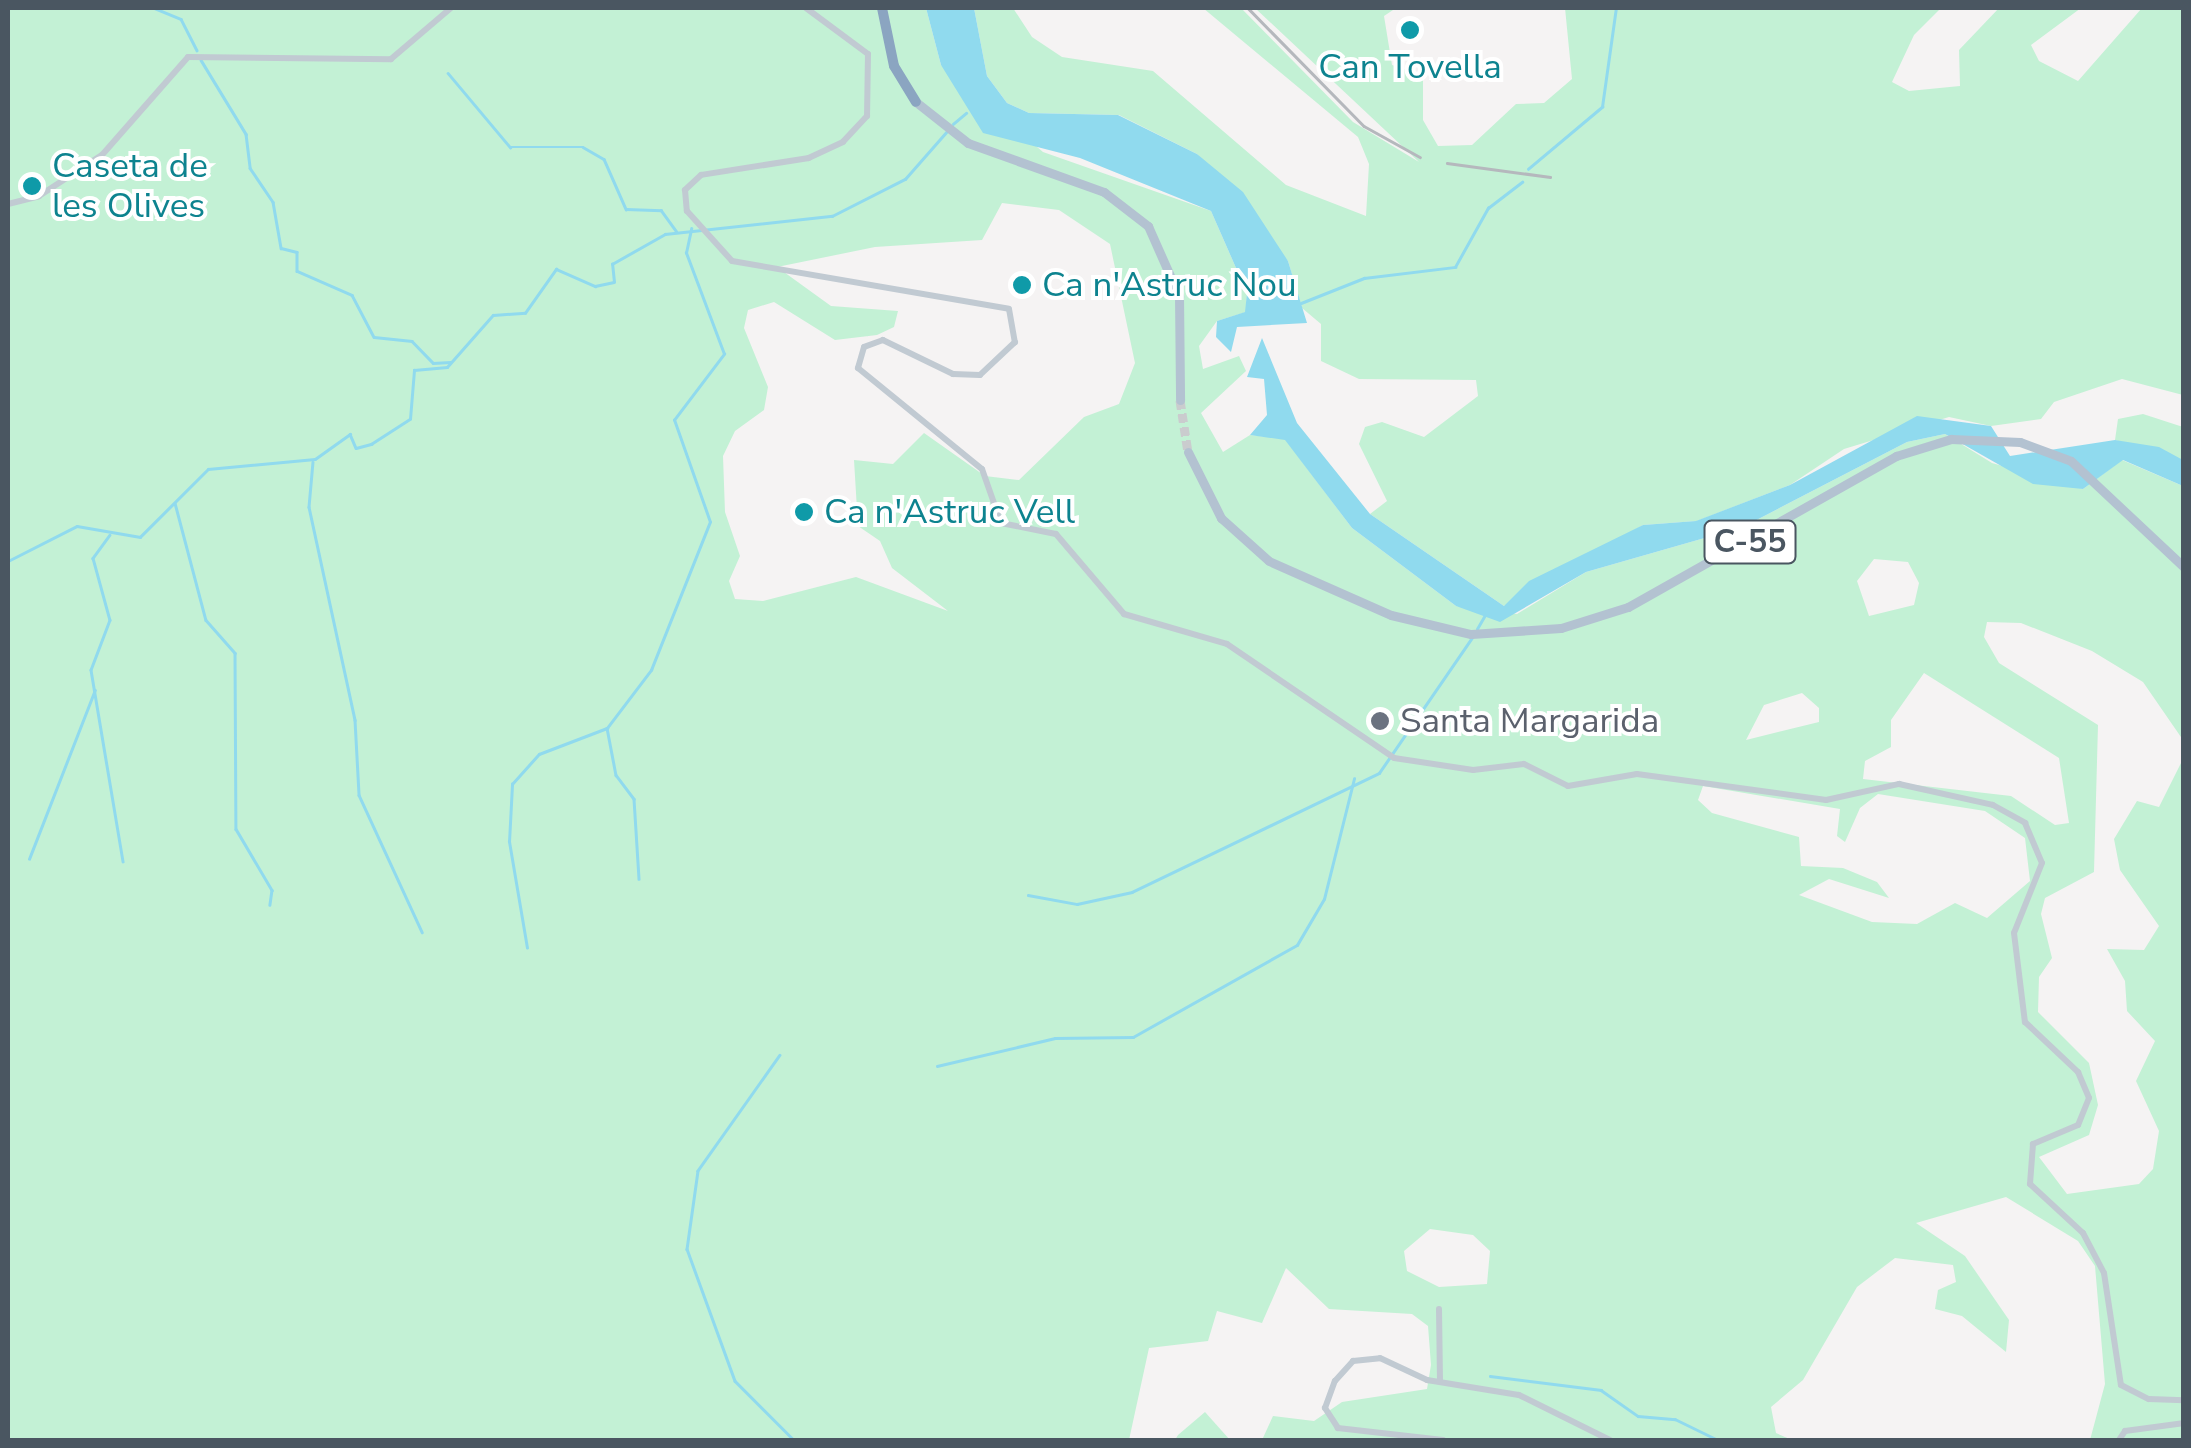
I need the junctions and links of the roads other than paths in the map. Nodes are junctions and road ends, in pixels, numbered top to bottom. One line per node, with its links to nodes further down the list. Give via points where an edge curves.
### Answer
1 (451, 8): 5 (street, via 391,58 211,51 183,59 107,151 46,193)
2 (806, 8): 11 (street, via 868,54 866,116 842,142 809,158 701,175 685,206 709,244 732,260 1006,306 1016,338 980,374 954,374 883,340 861,350 860,373 982,469 1001,524 1056,534 1124,614 1227,644 1391,757 1473,770 1524,764 1568,786 1637,774 1826,800 1898,784 2022,820 2042,862 2014,933 2025,1022 2080,1075 2089,1098 2078,1125 2033,1144 2030,1184 2084,1233 2104,1273 2121,1385 2149,1400)
3 (885, 8): 4 (highway)
4 (920, 106): 6 (main road, via 968,143 1104,192 1148,226 1179,296)
5 (8, 204)
6 (1180, 400)
7 (1188, 452): 8 (main road, C-55, via 1206,496 1247,544 1360,603 1448,630 1543,631 1650,598 1884,462 1950,440 2036,446 2116,496)
8 (2184, 567)
9 (1438, 1309): 10 (street)
10 (1440, 1380): 13 (street, via 1360,1358 1335,1381 1325,1408 1345,1430); 14 (street, via 1519,1395)
11 (2184, 1400)
12 (2184, 1423): 15 (street, via 2125,1431)
13 (1443, 1440)
14 (1610, 1440)
15 (2119, 1440)

